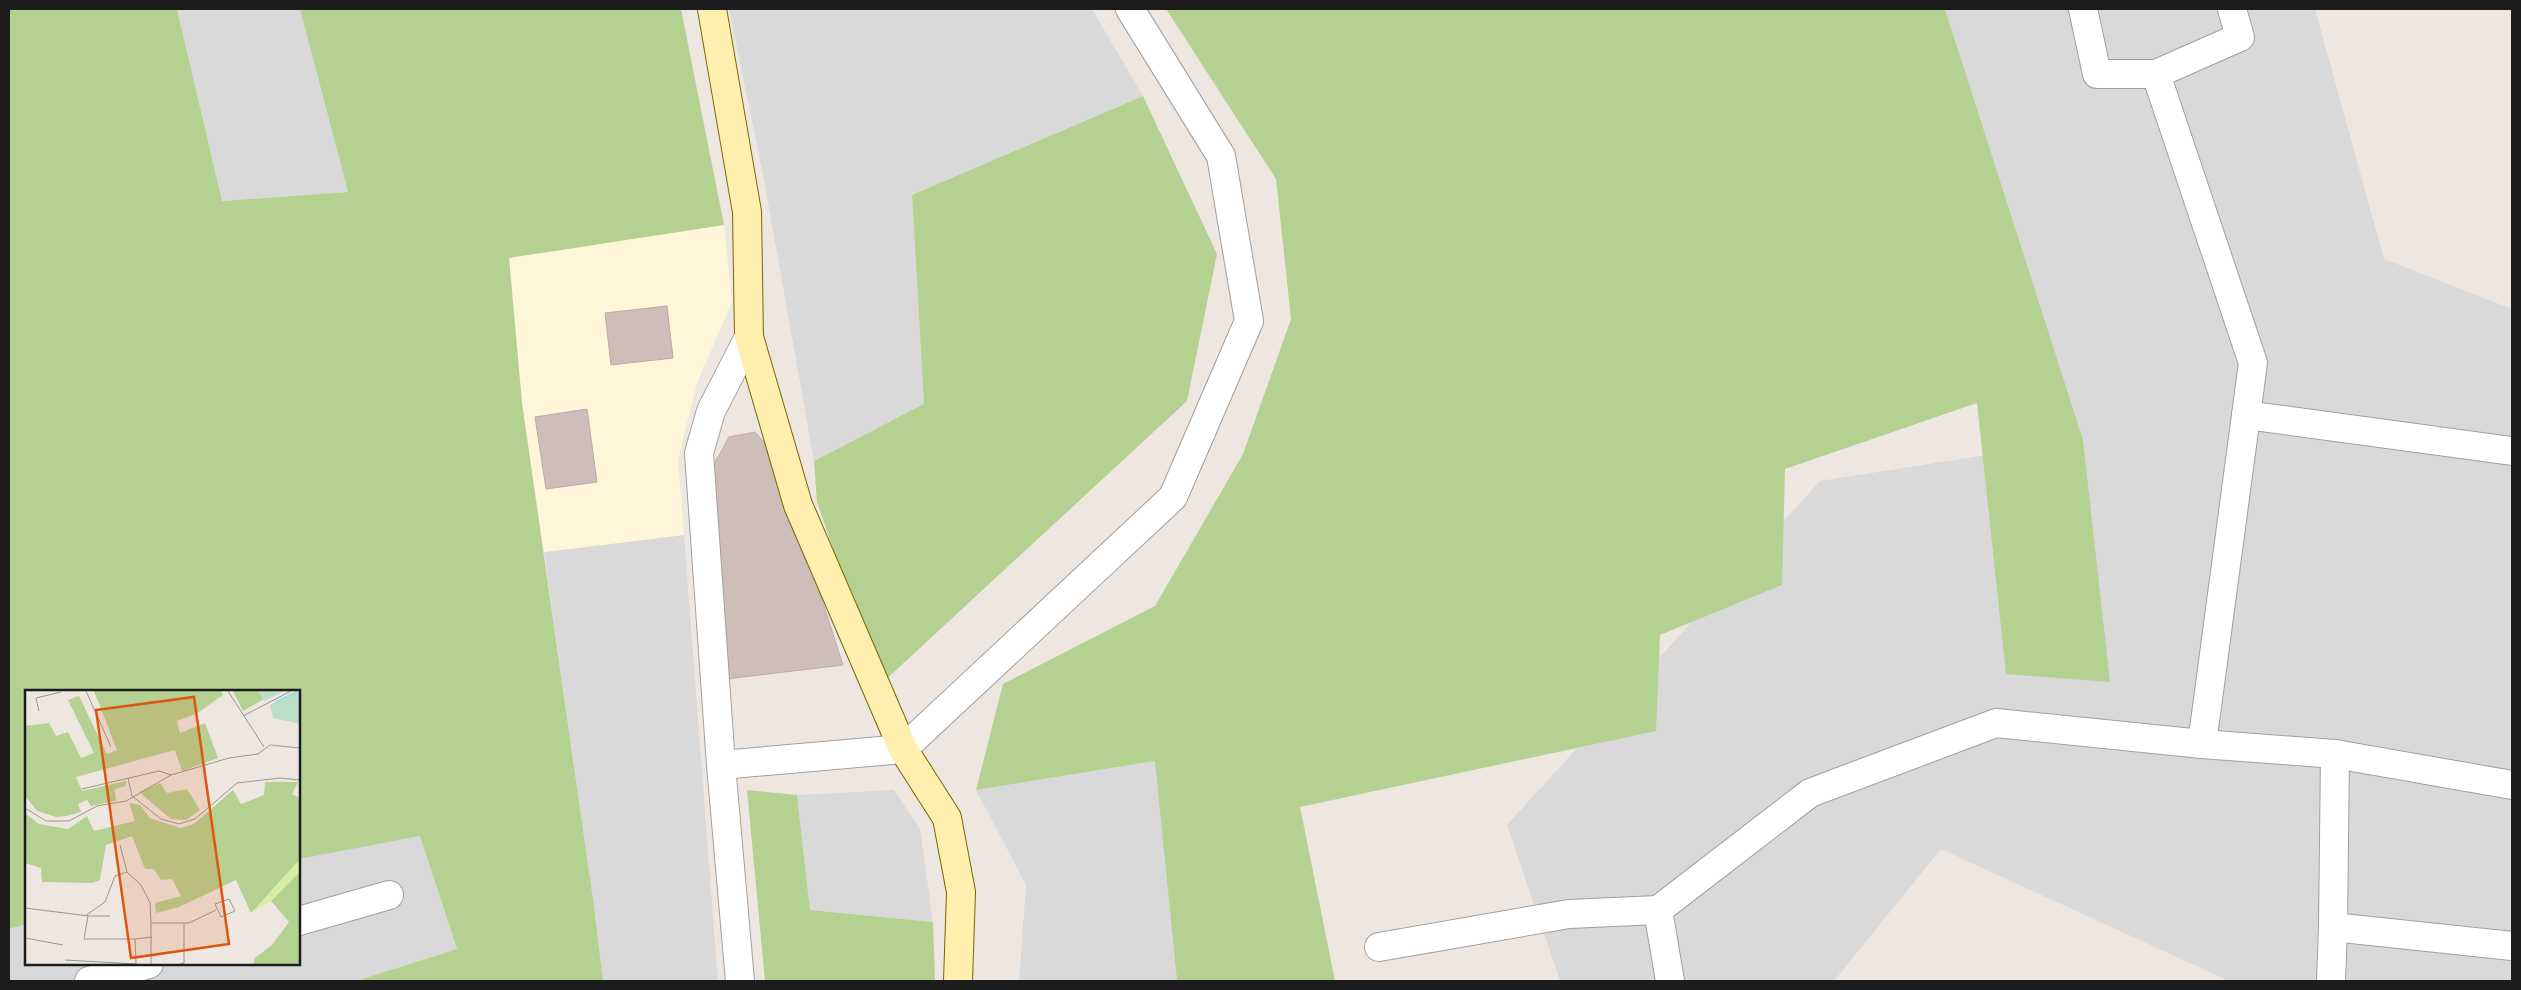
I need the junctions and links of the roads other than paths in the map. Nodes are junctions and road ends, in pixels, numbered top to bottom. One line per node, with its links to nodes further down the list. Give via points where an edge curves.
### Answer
1 (712, 9): 6 (street, via 747,212)
2 (1130, 9): 10 (street, via 1221,156 1249,321 1173,497)
3 (2083, 9): 5 (street, via 2098,74)
4 (2232, 9): 5 (street, via 2240,37)
5 (2156, 74): 7 (street, via 2253,363)
6 (750, 337): 10 (street, via 798,505); 12 (street, via 711,411 699,453)
7 (2246, 415): 8 (street); 9 (street)
8 (2512, 450)
9 (2202, 744): 11 (street); 15 (street, via 1996,723 1810,793)
10 (903, 749): 12 (street); 23 (street, via 948,818 961,892)
11 (2335, 754): 13 (street); 17 (street)
12 (721, 766): 22 (street)
13 (2512, 785)
14 (389, 895): 16 (street)
15 (1658, 910): 19 (street, via 1569,914); 24 (street)
16 (300, 921)
17 (2333, 927): 18 (street); 25 (street)
18 (2512, 946)
19 (1379, 947)
20 (145, 965): 21 (street)
21 (89, 981)
22 (740, 981)
23 (958, 981)
24 (1670, 981)
25 (2331, 981)

